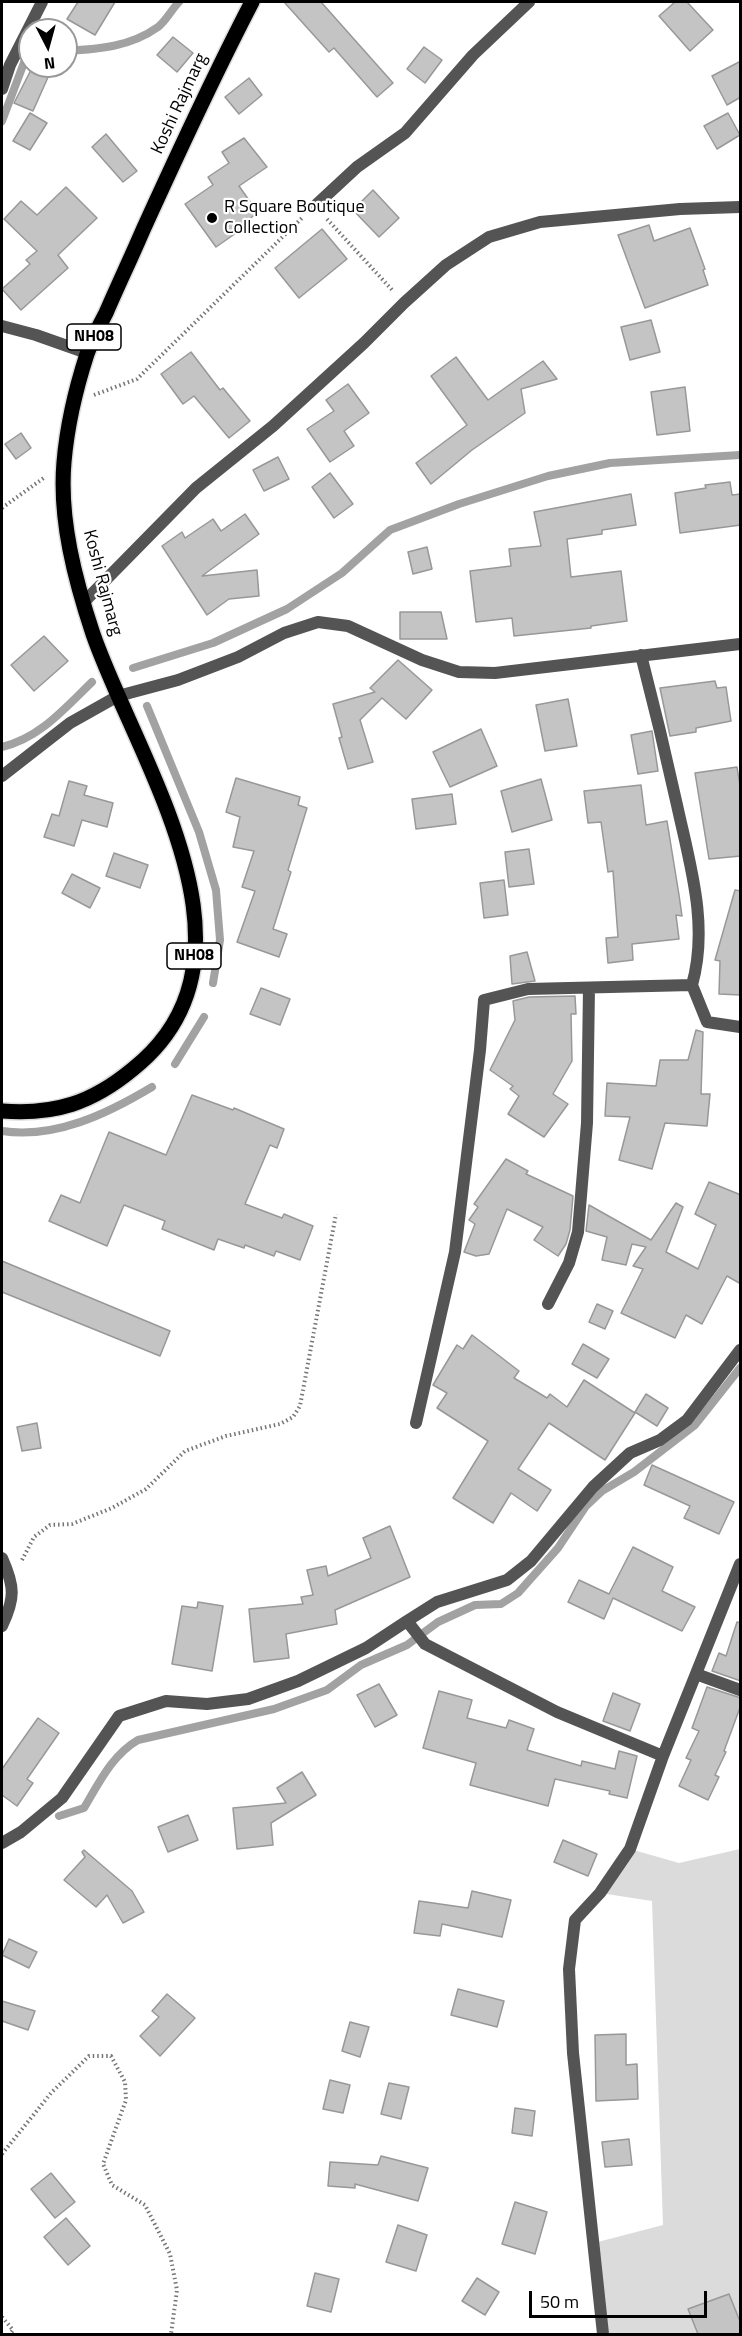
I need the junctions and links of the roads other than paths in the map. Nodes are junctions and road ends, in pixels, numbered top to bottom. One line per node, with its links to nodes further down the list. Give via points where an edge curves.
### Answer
1 (42, 2): 4 (street)
2 (252, 2): 8 (main road, Koshi Rajmarg / NH08, via 210,82)
3 (528, 2): 5 (street, via 473,55 405,133 357,167)
4 (2, 89)
5 (315, 206)
6 (741, 207): 9 (street, via 540,222 489,237 446,266 273,426 196,488)
7 (2, 326): 8 (street)
8 (87, 353): 9 (main road, Koshi Rajmarg / NH08, via 64,462 70,550)
9 (83, 603): 12 (main road, Koshi Rajmarg / NH08)
10 (741, 644): 11 (street)
11 (641, 655): 12 (street, via 495,673 459,672 348,627 318,622 178,680); 14 (street, via 699,910 699,962)
12 (118, 696): 13 (street, via 70,723); 17 (main road, Koshi Rajmarg / NH08, via 175,829 193,899 196,937 185,999 168,1033 146,1059 114,1085 72,1106 28,1113)
13 (2, 776)
14 (692, 985): 15 (street); 16 (street, via 707,1022)
15 (589, 988): 18 (street, via 587,1123 578,1232 569,1263); 20 (street, via 528,989 484,1000 455,1252)
16 (741, 1028)
17 (2, 1111)
18 (549, 1304)
19 (741, 1350): 23 (street, via 687,1420 660,1440 630,1453 593,1487 531,1561 507,1580 437,1602)
20 (416, 1423)
21 (2, 1558): 24 (street, via 12,1580 11,1607)
22 (741, 1564): 25 (street)
23 (410, 1625): 27 (street, via 425,1644 557,1712); 28 (street, via 298,1681 248,1699 207,1704 166,1701 119,1716 62,1798)
24 (2, 1626)
25 (696, 1674): 26 (street); 27 (street)
26 (741, 1690)
27 (663, 1756): 29 (street, via 630,1849 600,1893 575,1920 569,1969 573,2053)
28 (2, 1843)
29 (603, 2334)

